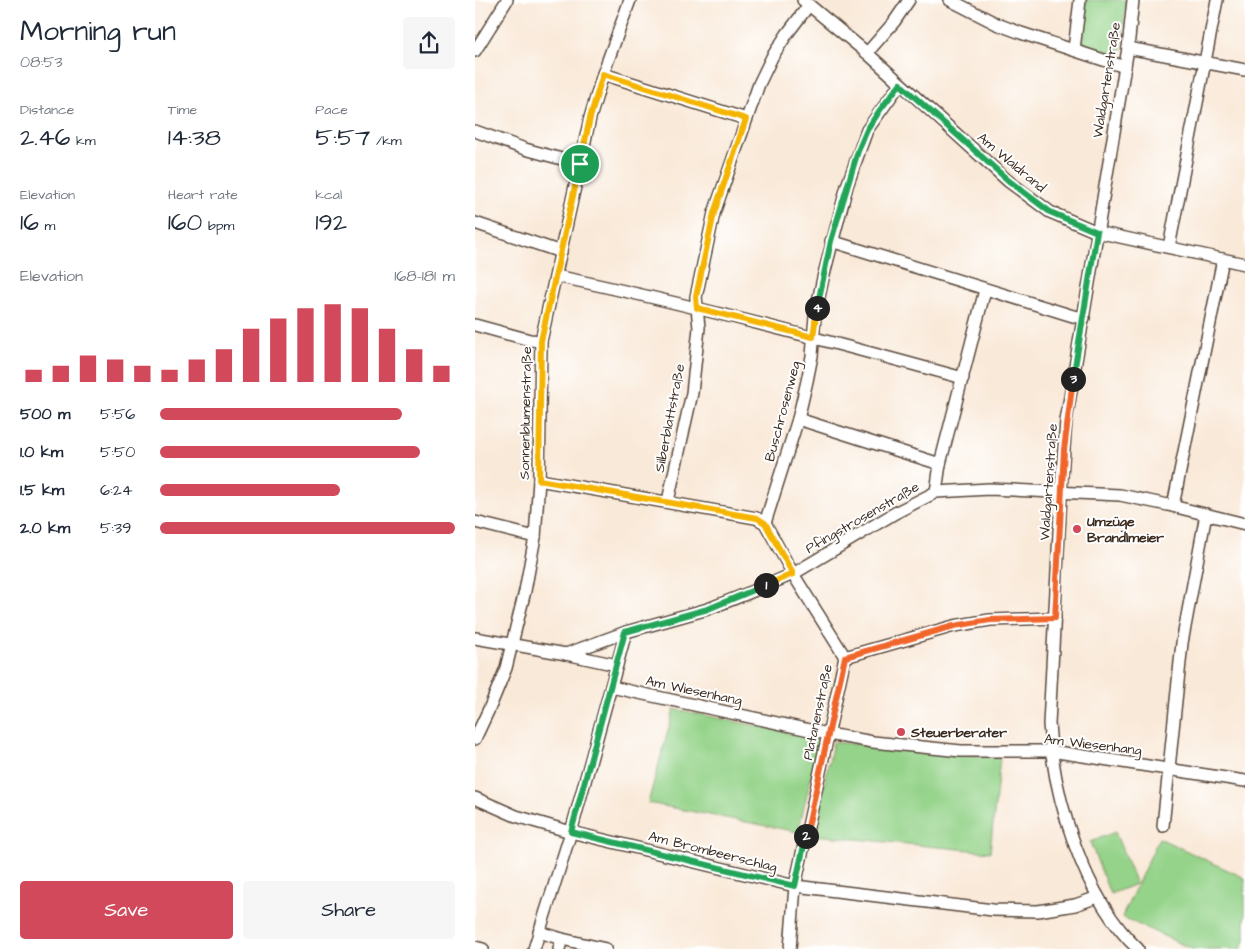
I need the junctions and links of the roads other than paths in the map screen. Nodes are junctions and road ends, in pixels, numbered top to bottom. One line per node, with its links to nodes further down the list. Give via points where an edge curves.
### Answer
1 (507, 0): 11 (street)
2 (630, 0): 16 (street, Sonnenblumenstraße)
3 (909, 0): 12 (street)
4 (950, 0): 10 (street, via 1013,30)
5 (1080, 0): 10 (street)
6 (1133, 0): 9 (street, Waldgartenstraße)
7 (1217, 0): 13 (street)
8 (806, 2): 12 (street, Am Waldrand); 18 (street, Silberblattstraße, via 772,57)
9 (1128, 48): 13 (street); 14 (street, Waldgartenstraße)
10 (1074, 49): 14 (street)
11 (475, 51)
12 (867, 53): 17 (street, Am Waldrand)
13 (1204, 62): 15 (street); 24 (street)
14 (1125, 67): 22 (street, Waldgartenstraße)
15 (1245, 70)
16 (603, 74): 18 (street); 20 (street, Sonnenblumenstraße)
17 (900, 84): 22 (street, Am Waldrand, via 1009,181 1050,212); 23 (street, Buschrosenweg, via 867,130)
18 (746, 119): 30 (street, Silberblattstraße, via 714,213 696,297)
19 (475, 131): 20 (street)
20 (580, 164): 25 (street, Sonnenblumenstraße)
21 (475, 223): 25 (street)
22 (1097, 232): 24 (street, Am Waldrand); 31 (street, Waldgartenstraße)
23 (831, 241): 29 (street); 33 (street, Buschrosenweg)
24 (1169, 247): 26 (street, Am Waldrand)
25 (561, 252): 28 (street, Sonnenblumenstraße)
26 (1223, 259): 27 (street, Am Waldrand); 42 (street)
27 (1245, 264)
28 (556, 276): 30 (street); 34 (street, Sonnenblumenstraße)
29 (985, 290): 31 (street); 35 (street)
30 (697, 308): 33 (street); 41 (street, Silberblattstraße, via 699,328 692,393)
31 (1084, 318): 40 (street, Waldgartenstraße, via 1066,421)
32 (475, 325): 34 (street)
33 (813, 337): 35 (street); 36 (street, Buschrosenweg)
34 (541, 341): 38 (street, Sonnenblumenstraße)
35 (963, 378): 37 (street)
36 (798, 419): 37 (street); 45 (street, Buschrosenweg)
37 (940, 464): 39 (street)
38 (539, 480): 41 (street); 47 (street, Sonnenblumenstraße)
39 (936, 492): 40 (street, Pfingstrosenstraße); 48 (street, Pfingstrosenstraße)
40 (1061, 492): 42 (street, Pfingstrosenstraße, via 1120,495); 49 (street, Waldgartenstraße)
41 (668, 501): 45 (street, via 757,518)
42 (1173, 506): 43 (street, Pfingstrosenstraße)
43 (1206, 514): 46 (street, Pfingstrosenstraße); 60 (street, via 1182,643)
44 (475, 522): 47 (street)
45 (765, 523): 48 (street, Platanenstraße)
46 (1245, 524)
47 (535, 536): 52 (street, Sonnenblumenstraße)
48 (793, 574): 50 (street, Pfingstrosenstraße, via 708,609); 54 (street, Platanenstraße)
49 (1055, 618): 54 (street, via 990,620 954,626); 59 (street, Waldgartenstraße, via 1049,724)
50 (625, 632): 53 (street, Pfingstrosenstraße); 55 (street)
51 (475, 638): 52 (street)
52 (513, 645): 53 (street); 58 (street, Sonnenblumenstraße)
53 (566, 654): 55 (street)
54 (845, 657): 57 (street, Platanenstraße)
55 (617, 665): 56 (street)
56 (611, 688): 57 (street, Am Wiesenhang); 64 (street)
57 (828, 734): 59 (street, Am Wiesenhang, via 961,751); 65 (street, Platanenstraße)
58 (475, 739)
59 (1051, 751): 60 (street, Am Wiesenhang); 66 (street, Waldgartenstraße, via 1069,829)
60 (1169, 769): 61 (street, Am Wiesenhang); 63 (street)
61 (1245, 780)
62 (475, 798): 64 (street, Am Brombeerschlag, via 516,816)
63 (1163, 826)
64 (571, 832): 65 (street, Am Brombeerschlag); 67 (street)
65 (795, 886): 66 (street, Am Brombeerschlag, via 1002,910 1038,911); 73 (street, Platanenstraße)
66 (1098, 897): 74 (street, Waldgartenstraße, via 1117,926)
67 (539, 932): 68 (street); 71 (street)
68 (561, 944): 72 (street)
69 (475, 947): 70 (street)
70 (483, 949)
71 (534, 949)
72 (606, 949)
73 (791, 949)
74 (1139, 949)

